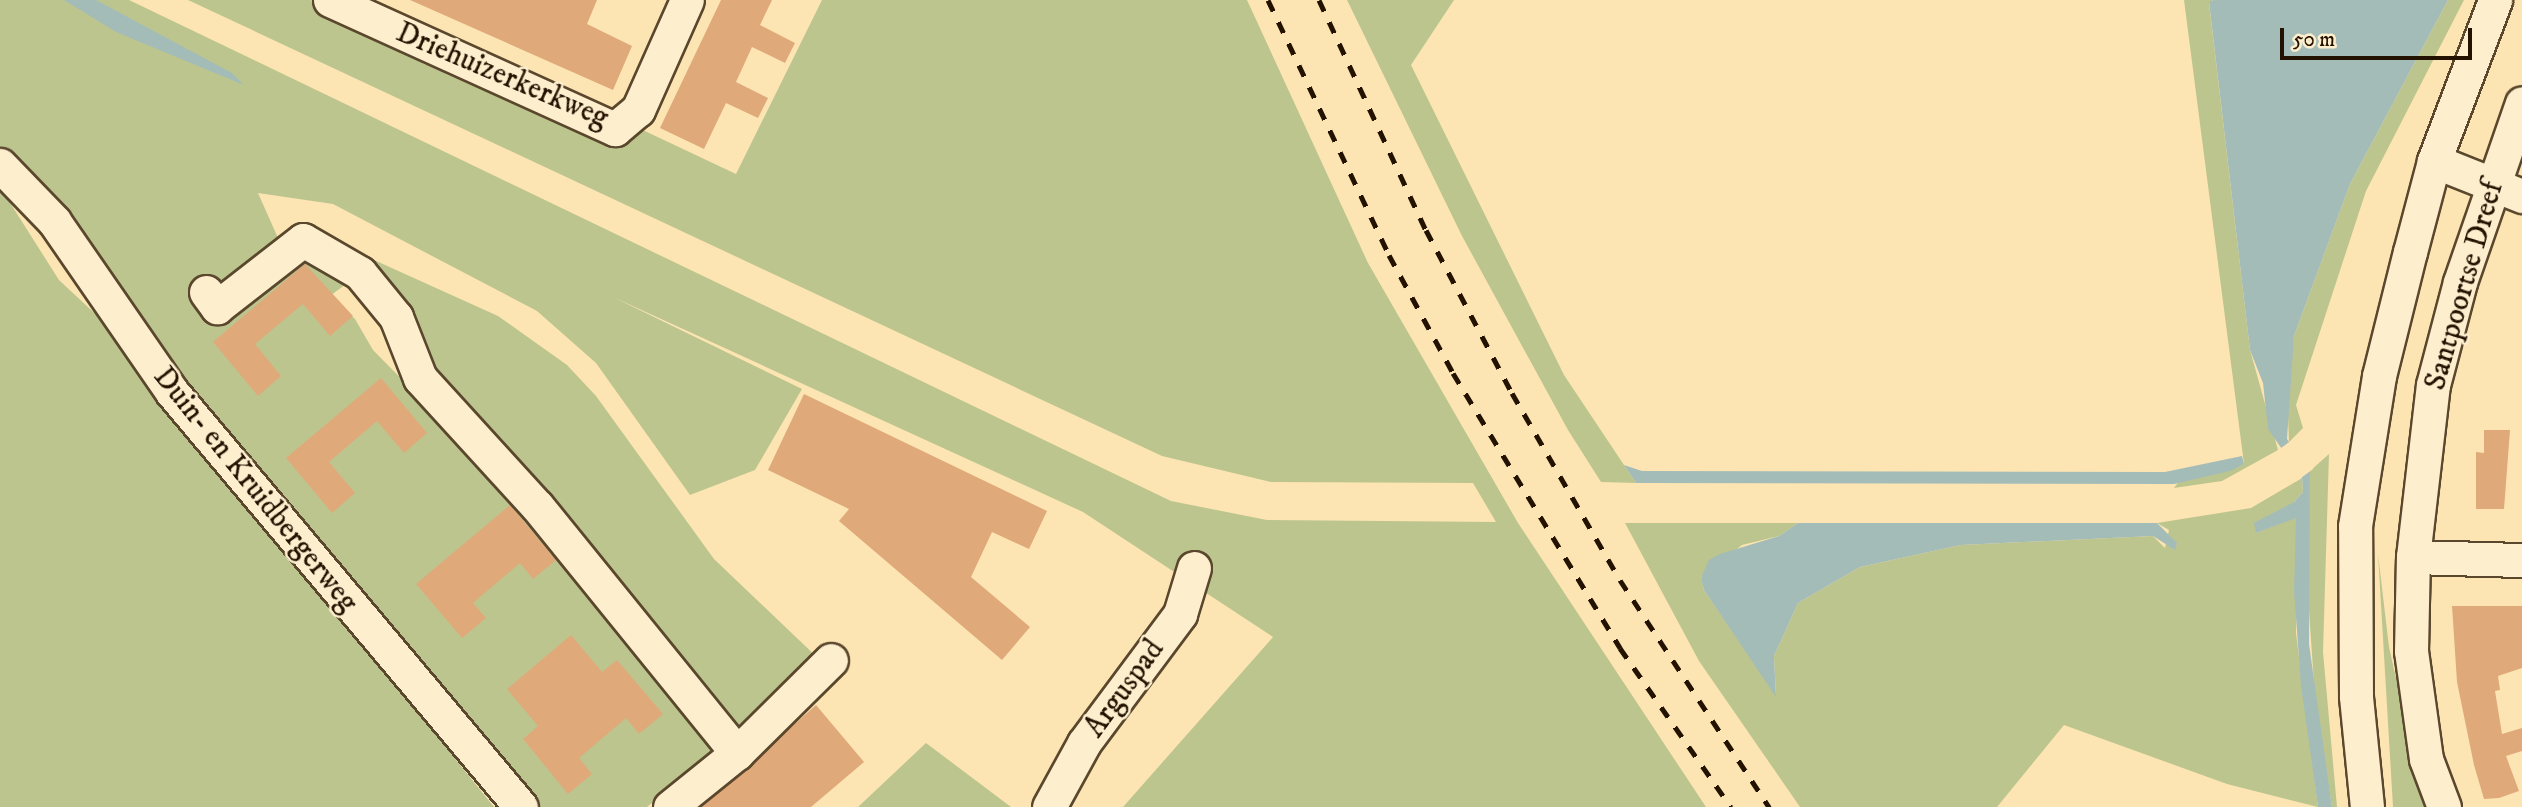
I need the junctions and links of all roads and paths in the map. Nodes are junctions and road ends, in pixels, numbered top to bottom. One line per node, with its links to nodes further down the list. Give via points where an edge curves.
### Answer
1 (330, 0): 2 (street, Driehuizerkerkweg, via 615,129 638,110)
2 (687, 0)
3 (2495, 0): 5 (street, Santpoortse Dreef)
4 (2522, 103): 7 (street, Santpoortse Dreef)
5 (2434, 161): 7 (street); 17 (street, Santpoortse Dreef, via 2379,376 2355,526 2356,696)
6 (0, 165): 14 (street, Duin- en Kruidbergerweg, via 54,221 181,402)
7 (2507, 191): 9 (street, Santpoortse Dreef, via 2433,384)
8 (206, 292): 13 (street, via 217,307 296,241 314,243 360,273 396,317 420,379 537,506)
9 (2413, 557): 10 (street); 18 (street, Santpoortse Dreef, via 2411,651 2426,759)
10 (2522, 560)
11 (1194, 568): 16 (street, Arguspad, via 1180,614 1084,743)
12 (831, 660): 13 (street)
13 (737, 753): 15 (street)
14 (521, 807)
15 (670, 807)
16 (1049, 807)
17 (2367, 807)
18 (2444, 807)

